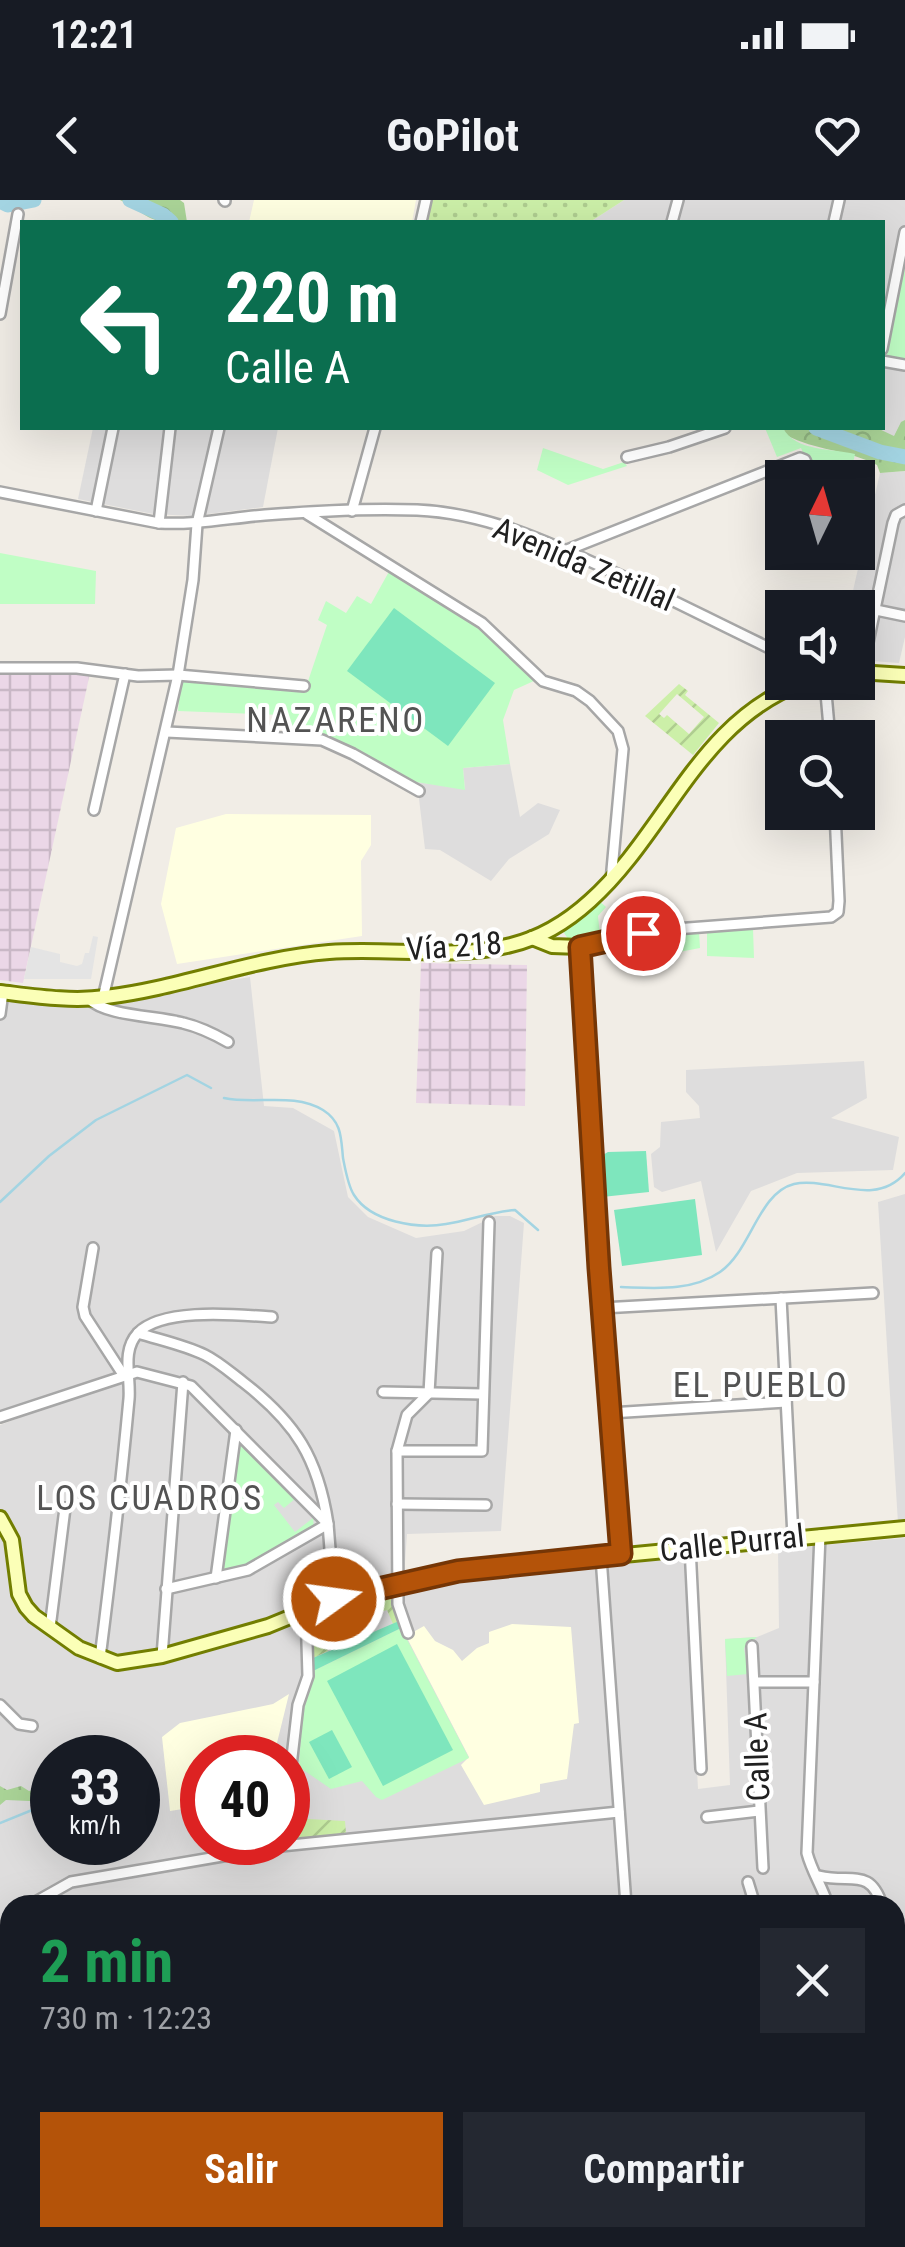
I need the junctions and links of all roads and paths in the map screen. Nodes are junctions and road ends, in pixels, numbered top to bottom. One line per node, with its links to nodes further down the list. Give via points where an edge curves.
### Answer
1 (18, 214): 3 (street)
2 (905, 232): 4 (street)
3 (0, 314)
4 (885, 334)
5 (113, 430): 13 (street)
6 (170, 430): 17 (street)
7 (219, 430): 18 (street)
8 (374, 430): 15 (street)
9 (720, 430): 10 (street)
10 (627, 457)
11 (765, 471): 19 (street)
12 (0, 492): 13 (street, Avenida Zetillal)
13 (96, 510): 17 (street, Avenida Zetillal)
14 (905, 510): 20 (street, via 893,523)
15 (352, 511): 16 (street, Avenida Zetillal); 19 (street, Avenida Zetillal, via 466,516)
16 (305, 513): 18 (street, Avenida Zetillal); 35 (street, via 470,614 543,681 576,691 606,716 623,748)
17 (159, 523): 18 (street, Avenida Zetillal)
18 (197, 524): 27 (street)
19 (567, 550): 23 (street, Avenida Zetillal)
20 (876, 610): 21 (street); 22 (street)
21 (875, 614)
22 (905, 616)
23 (765, 646)
24 (0, 668): 26 (street)
25 (875, 673): 28 (street)
26 (125, 674): 27 (street); 33 (street)
27 (178, 675): 29 (street); 31 (street)
28 (905, 676)
29 (304, 686)
30 (767, 700): 35 (street, Vía 218, via 718,740)
31 (167, 732): 32 (street, via 322,740); 39 (street)
32 (419, 791)
33 (94, 810)
34 (836, 830): 37 (street, via 838,912 831,917 662,930)
35 (611, 881): 36 (street, Vía 218, via 588,904)
36 (532, 938): 37 (street); 39 (street, Vía 218, via 464,950 301,955)
37 (580, 947): 47 (street)
38 (1, 992): 39 (street, Vía 218); 40 (street)
39 (96, 998): 41 (street, via 102,1008 182,1022)
40 (0, 1014)
41 (228, 1042)
42 (489, 1222): 54 (street)
43 (93, 1248): 50 (street, via 83,1306)
44 (437, 1253): 53 (street)
45 (873, 1293): 46 (street)
46 (781, 1298): 47 (street); 55 (street)
47 (602, 1308): 56 (street)
48 (272, 1317): 49 (street, via 179,1317)
49 (138, 1333): 50 (street); 64 (street, via 203,1354 272,1405 314,1466)
50 (127, 1375): 51 (street); 57 (street); 80 (street)
51 (183, 1382): 58 (street); 73 (street)
52 (384, 1392): 53 (street)
53 (430, 1393): 54 (street); 59 (street, via 407,1416)
54 (482, 1394): 59 (street, via 482,1451)
55 (786, 1402): 56 (street); 67 (street)
56 (610, 1413): 69 (street)
57 (0, 1417)
58 (236, 1430): 64 (street); 71 (street)
59 (398, 1451): 60 (street)
60 (398, 1504): 61 (street); 72 (street)
61 (486, 1505)
62 (65, 1508): 76 (street)
63 (0, 1518): 76 (street, via 12,1540 19,1594)
64 (328, 1524): 71 (street, via 248,1570); 74 (street)
65 (905, 1528): 66 (street, Calle Purral)
66 (820, 1535): 67 (street, Calle Purral); 82 (street)
67 (793, 1537): 68 (street, Calle Purral)
68 (690, 1547): 69 (street, Calle Purral); 86 (street)
69 (621, 1554): 70 (street, Calle Purral)
70 (601, 1557): 72 (street, Calle Purral); 88 (street)
71 (216, 1578): 73 (street)
72 (397, 1582): 74 (street, Calle Purral); 77 (street)
73 (166, 1590): 79 (street)
74 (334, 1599): 75 (street, Calle Purral)
75 (306, 1610): 79 (street, Calle Purral); 85 (street, via 308,1676)
76 (50, 1628): 80 (street)
77 (408, 1633)
78 (752, 1646): 81 (street, Calle A)
79 (162, 1656): 80 (street, Calle Purral, via 117,1663)
80 (100, 1658)
81 (755, 1682): 82 (street); 87 (street, Calle A)
82 (814, 1682): 93 (street, via 807,1854)
83 (0, 1705): 84 (street, via 19,1724)
84 (32, 1726)
85 (295, 1735)
86 (701, 1769)
87 (759, 1811): 89 (street); 92 (street, Calle A)
88 (619, 1812): 90 (street); 96 (street)
89 (708, 1818)
90 (310, 1844)
91 (180, 1863): 95 (street, via 71,1882)
92 (763, 1868)
93 (819, 1876): 98 (street); 99 (street, via 869,1880)
94 (748, 1882): 97 (street)
95 (48, 1895)
96 (625, 1895)
97 (752, 1895)
98 (825, 1895)
99 (878, 1895)

